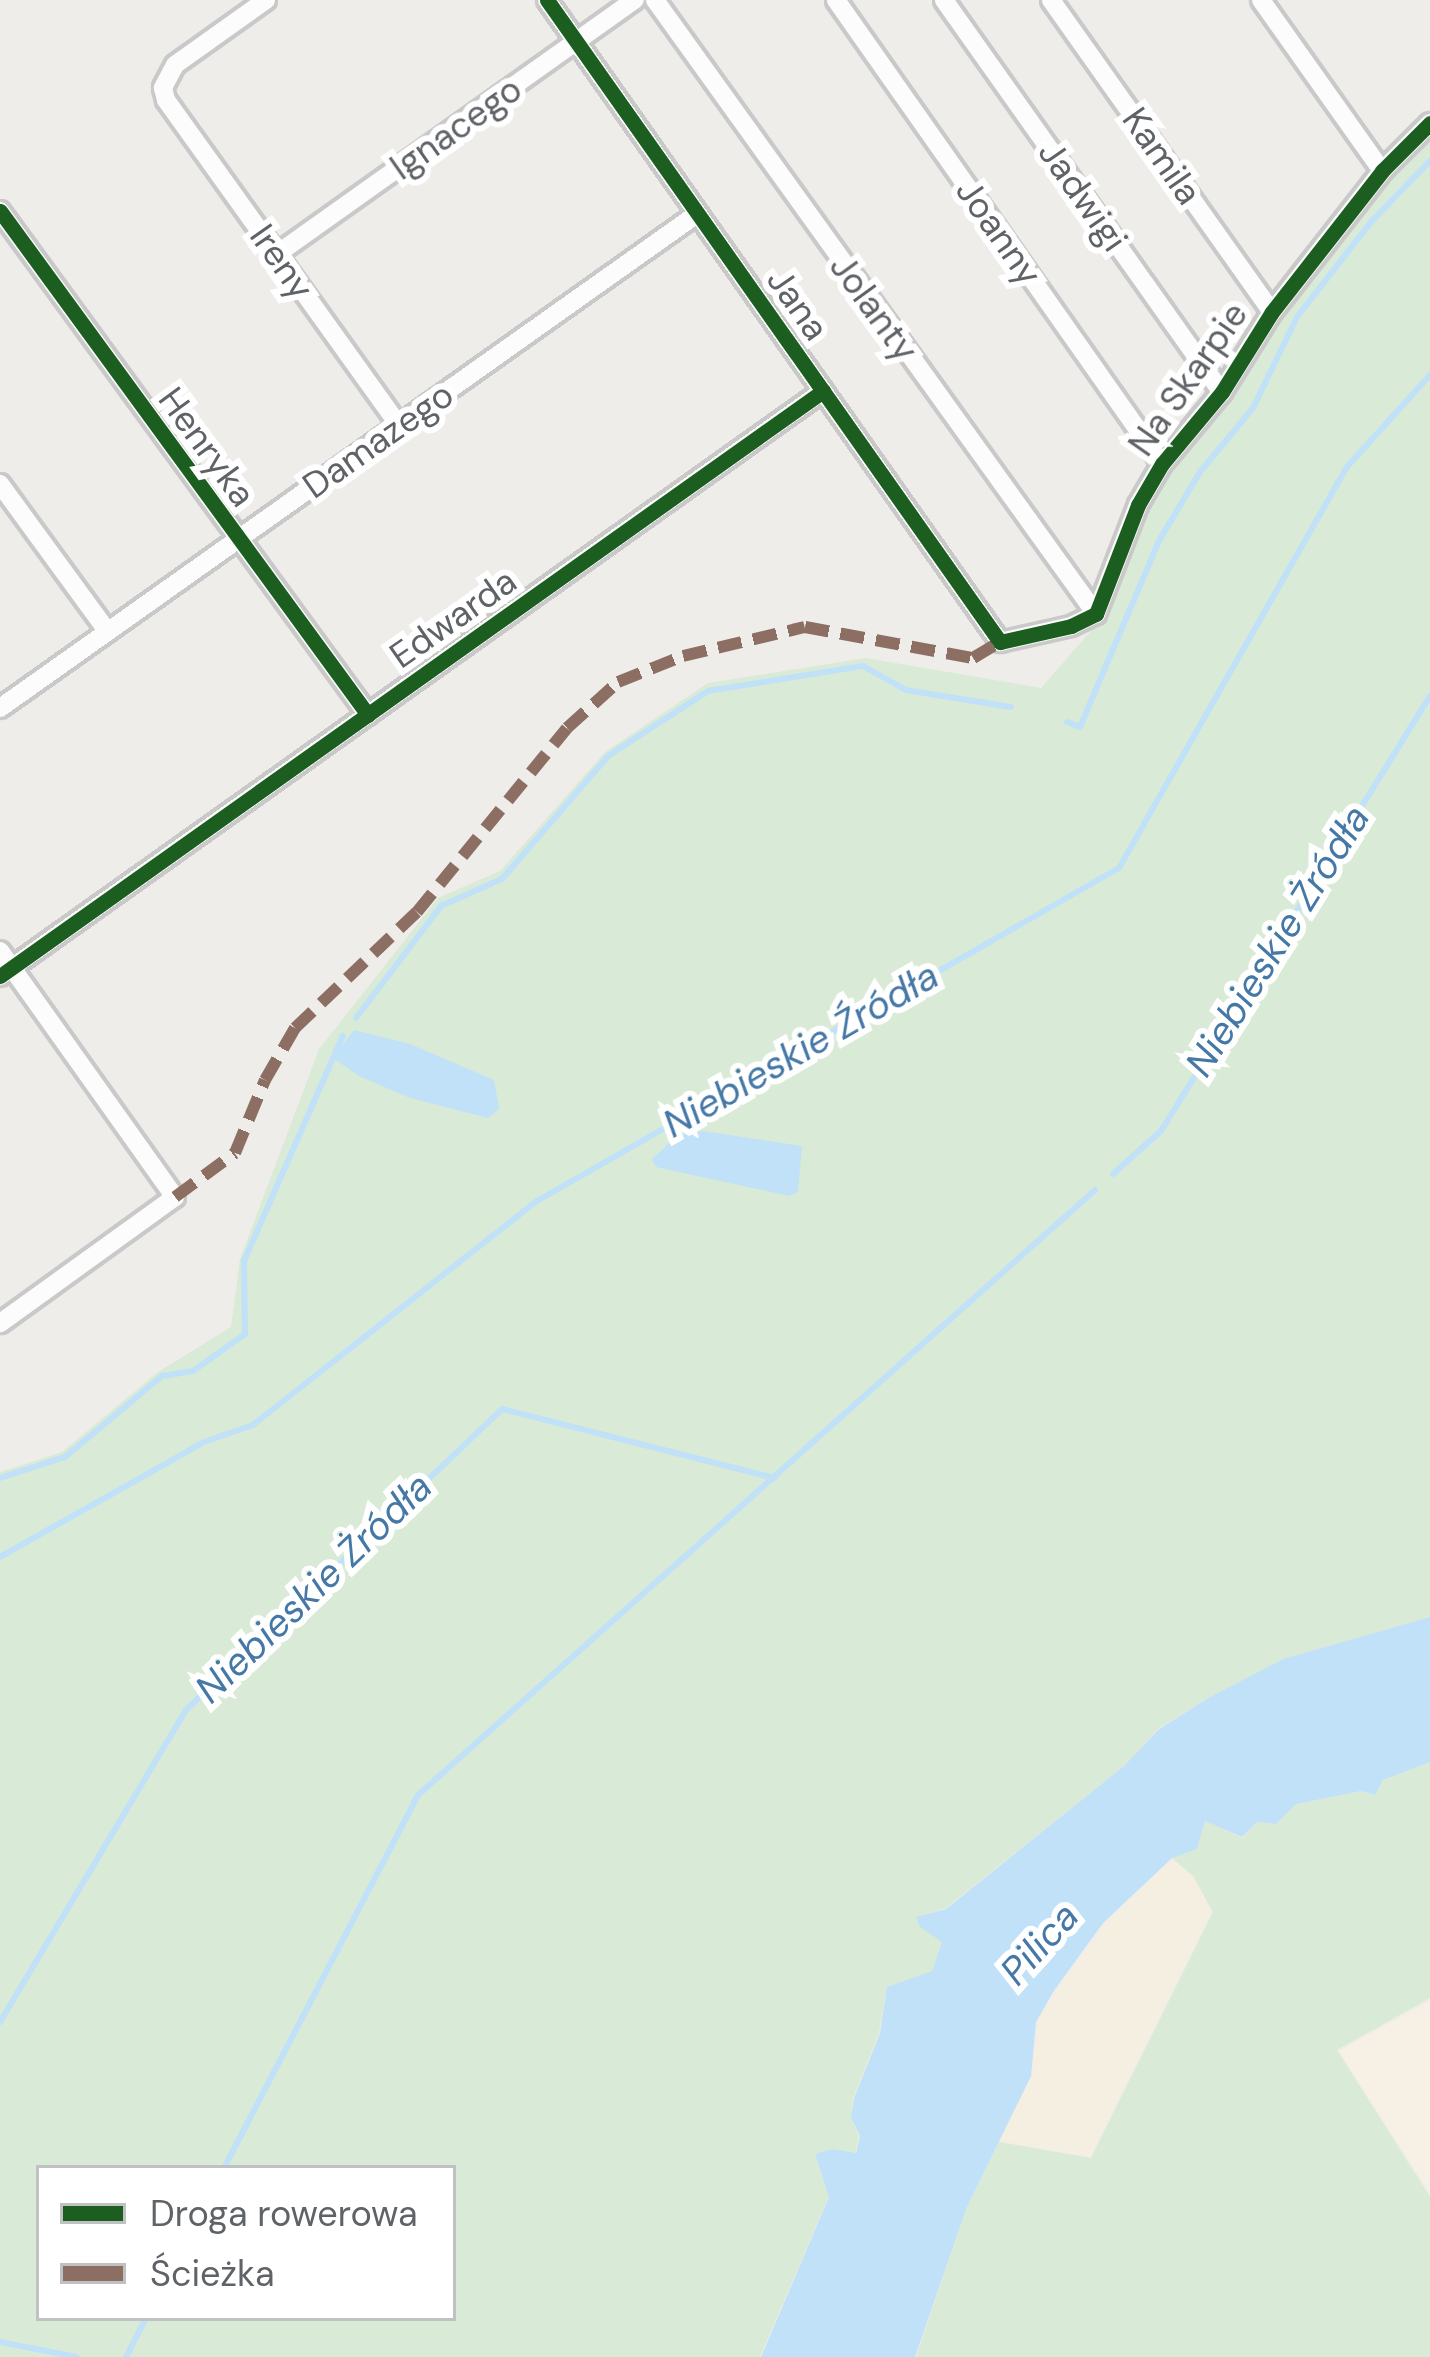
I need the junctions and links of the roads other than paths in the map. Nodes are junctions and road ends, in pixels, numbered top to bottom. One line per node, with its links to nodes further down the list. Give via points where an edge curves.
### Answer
1 (266, 0): 14 (street, Ireny, via 175,65 163,88)
2 (548, 0): 9 (street, Jana)
3 (635, 0): 9 (street, Ignacego)
4 (655, 0): 22 (street, Jolanty)
5 (836, 0): 19 (street, Joanny)
6 (944, 0): 17 (street, Jadwigi)
7 (1051, 0): 15 (street, Kamila)
8 (1261, 0): 11 (street)
9 (577, 43): 13 (street, Jana); 14 (street, Ignacego)
10 (1430, 123): 11 (street, Na Skarpie)
11 (1382, 171): 15 (street, Na Skarpie)
12 (0, 211): 21 (street, Henryka)
13 (697, 214): 16 (street, Jana); 18 (street, Damazego)
14 (277, 254): 18 (street, Ireny)
15 (1272, 312): 17 (street, Na Skarpie)
16 (823, 391): 22 (street, Jana, via 1000,642); 25 (street, Edwarda)
17 (1222, 392): 19 (street, Na Skarpie)
18 (398, 424): 21 (street, Damazego)
19 (1162, 464): 22 (street, Na Skarpie)
20 (0, 484): 23 (street)
21 (237, 540): 23 (street, Damazego); 25 (street, Henryka)
22 (1096, 614)
23 (107, 632): 24 (street, Damazego)
24 (0, 708)
25 (368, 716): 26 (street, Edwarda)
26 (4, 965): 27 (street, via 175,1197)
27 (0, 1324)

